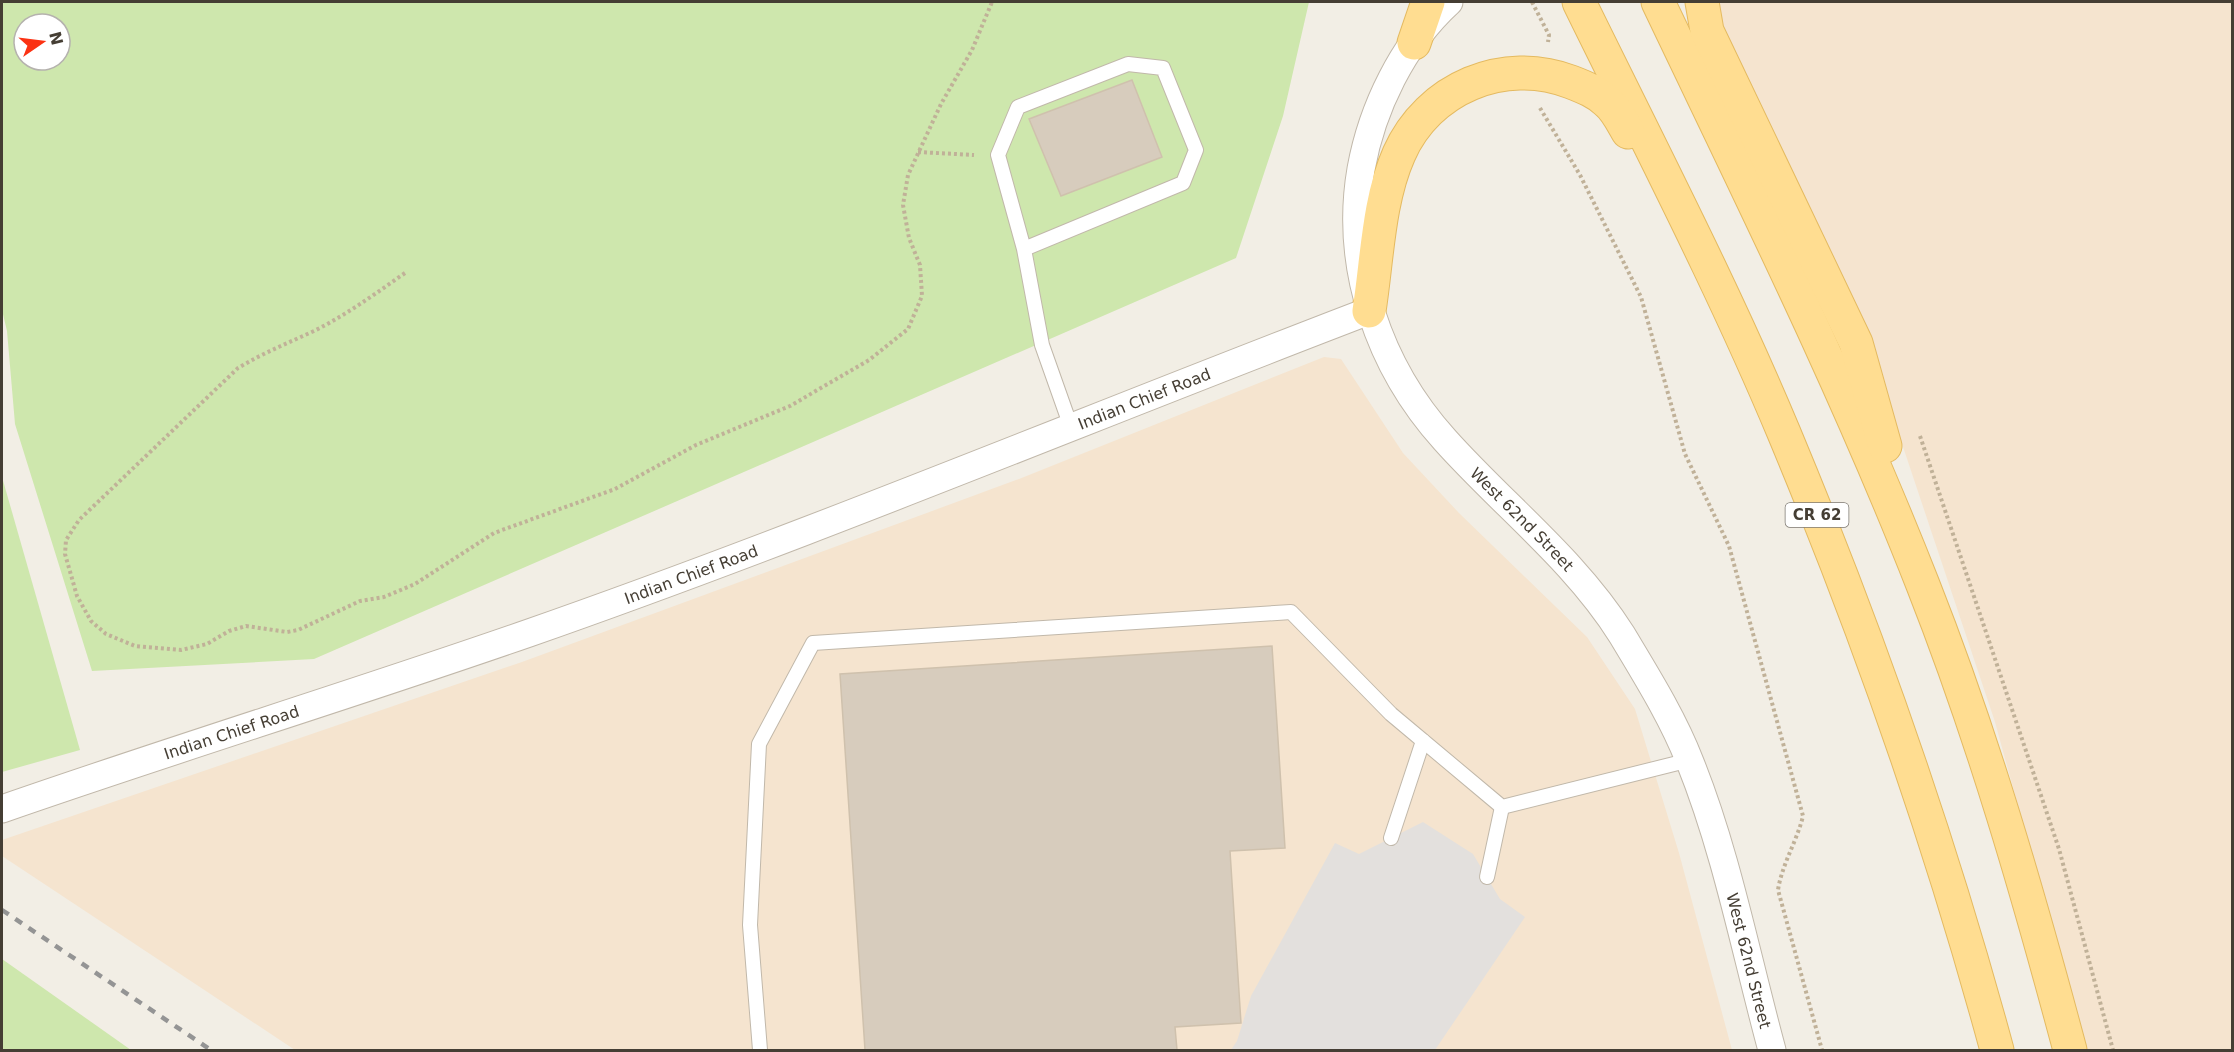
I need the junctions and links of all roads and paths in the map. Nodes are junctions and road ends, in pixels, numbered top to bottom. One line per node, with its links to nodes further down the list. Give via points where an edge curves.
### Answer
1 (992, 2): 11 (path, via 972,51)
2 (1428, 2): 8 (main road)
3 (1449, 2): 8 (street, West 62nd Street)
4 (1532, 2): 9 (path, via 1549,35)
5 (1579, 2): 13 (main road, CR 62)
6 (1658, 2): 19 (main road, via 1816,334)
7 (1702, 2): 19 (main road, via 1707,31 1856,343)
8 (1414, 43): 16 (street, West 62nd Street, via 1377,111 1360,180 1356,213 1359,258)
9 (1548, 45)
10 (1539, 100): 28 (path, via 1641,297 1685,454 1729,546 1749,611 1803,816 1778,890)
11 (918, 152): 12 (path); 15 (path, via 908,175 903,206 909,238 920,265 922,296 908,329 869,360 790,406 696,445 615,489 494,533 415,584 384,597 360,600 298,630 246,626 207,644 181,650 135,646 106,634 91,621 77,596 65,554 66,540 79,520 238,368 266,351 314,331)
12 (998, 155): 14 (lane); 14 (lane, via 1018,107 1128,64 1162,68 1196,150 1183,183)
13 (1677, 202): 16 (main road, via 1608,102 1589,89 1543,74 1516,72 1490,76 1462,86 1438,102 1416,124 1399,154 1387,191); 29 (main road, CR 62, via 1783,430 1860,624 1963,923)
14 (1024, 249): 17 (lane, via 1042,345)
15 (405, 273)
16 (1369, 311): 17 (street, Indian Chief Road); 21 (street, West 62nd Street, via 1404,388 1417,405 1444,439 1573,569 1620,632)
17 (1071, 427): 23 (street, Indian Chief Road, via 856,514 529,633)
18 (1919, 434): 31 (path, via 2059,849)
19 (1924, 586): 30 (main road, via 1994,781)
20 (1423, 741): 22 (lane); 24 (lane); 26 (lane, via 1390,714 1291,612 813,643 759,744 750,925)
21 (1690, 760): 22 (lane); 27 (street, West 62nd Street, via 1713,829)
22 (1502, 807): 25 (lane)
23 (2, 808)
24 (1391, 838)
25 (1487, 877)
26 (760, 1050)
27 (1772, 1050)
28 (1822, 1050)
29 (1997, 1050)
30 (2070, 1050)
31 (2113, 1050)

